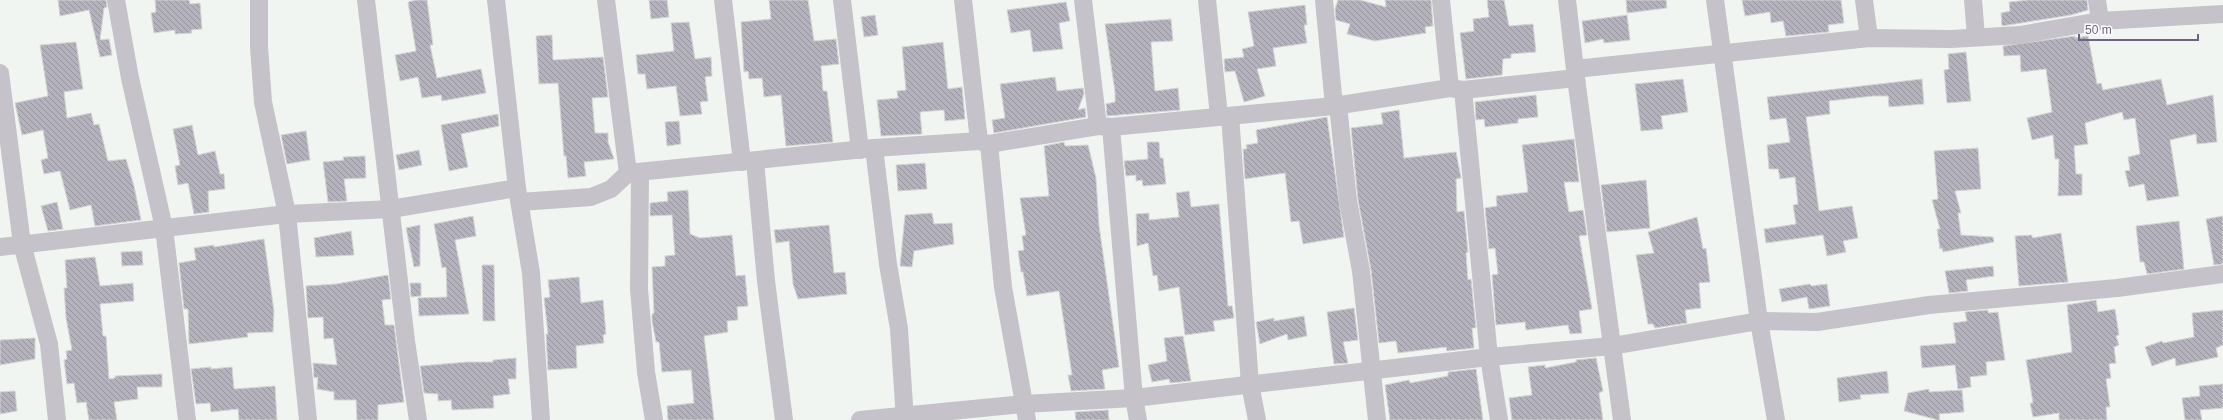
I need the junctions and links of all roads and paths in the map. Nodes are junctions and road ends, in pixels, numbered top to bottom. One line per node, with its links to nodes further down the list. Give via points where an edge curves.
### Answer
1 (116, 0): 36 (street)
2 (259, 0): 35 (street, via 263,102)
3 (366, 0): 34 (street)
4 (496, 0): 33 (street)
5 (606, 0): 32 (street)
6 (723, 0): 31 (street)
7 (842, 0): 30 (street)
8 (963, 0): 29 (street)
9 (1083, 0): 28 (street)
10 (1207, 0): 27 (street)
11 (1324, 0): 26 (street)
12 (1441, 0): 25 (street)
13 (1567, 0): 24 (street)
14 (1715, 0): 22 (street)
15 (1864, 0): 21 (street)
16 (1973, 0): 20 (street)
17 (2097, 0): 19 (street)
18 (2219, 10): 19 (street)
19 (2100, 21): 20 (street, via 2020,34)
20 (1976, 36): 21 (street, via 1951,39)
21 (1869, 38): 22 (street)
22 (1721, 55): 24 (street); 40 (street)
23 (0, 73): 37 (street)
24 (1575, 74): 25 (street); 41 (street)
25 (1457, 89): 26 (street); 42 (street)
26 (1336, 106): 27 (street); 43 (street, via 1348,200 1361,270)
27 (1225, 116): 28 (street); 44 (street)
28 (1104, 126): 29 (street); 45 (street)
29 (984, 143): 30 (street); 46 (street, via 1003,287)
30 (867, 149): 31 (street); 47 (street, via 899,329)
31 (748, 161): 32 (street); 54 (street)
32 (634, 173): 33 (street, via 592,197); 53 (street, via 639,289 646,372)
33 (519, 195): 34 (street); 52 (street, via 531,273)
34 (391, 209): 35 (street); 51 (street)
35 (287, 214): 36 (street); 50 (street)
36 (164, 228): 37 (street); 49 (street)
37 (22, 244): 38 (street); 48 (street, via 49,344)
38 (0, 247)
39 (2223, 274): 40 (street, via 2117,288 1929,305 1817,322)
40 (1759, 320): 41 (street); 61 (street)
41 (1612, 346): 42 (street); 60 (street)
42 (1489, 357): 43 (street); 59 (street)
43 (1372, 371): 44 (street); 58 (street)
44 (1250, 384): 45 (street); 57 (street)
45 (1134, 398): 46 (street); 56 (street)
46 (1025, 412): 47 (street)
47 (905, 418): 55 (street)
48 (57, 420)
49 (187, 420)
50 (308, 420)
51 (418, 420)
52 (541, 420)
53 (654, 420)
54 (784, 420)
55 (860, 420)
56 (1138, 420)
57 (1258, 420)
58 (1377, 420)
59 (1499, 420)
60 (1622, 420)
61 (1776, 420)

